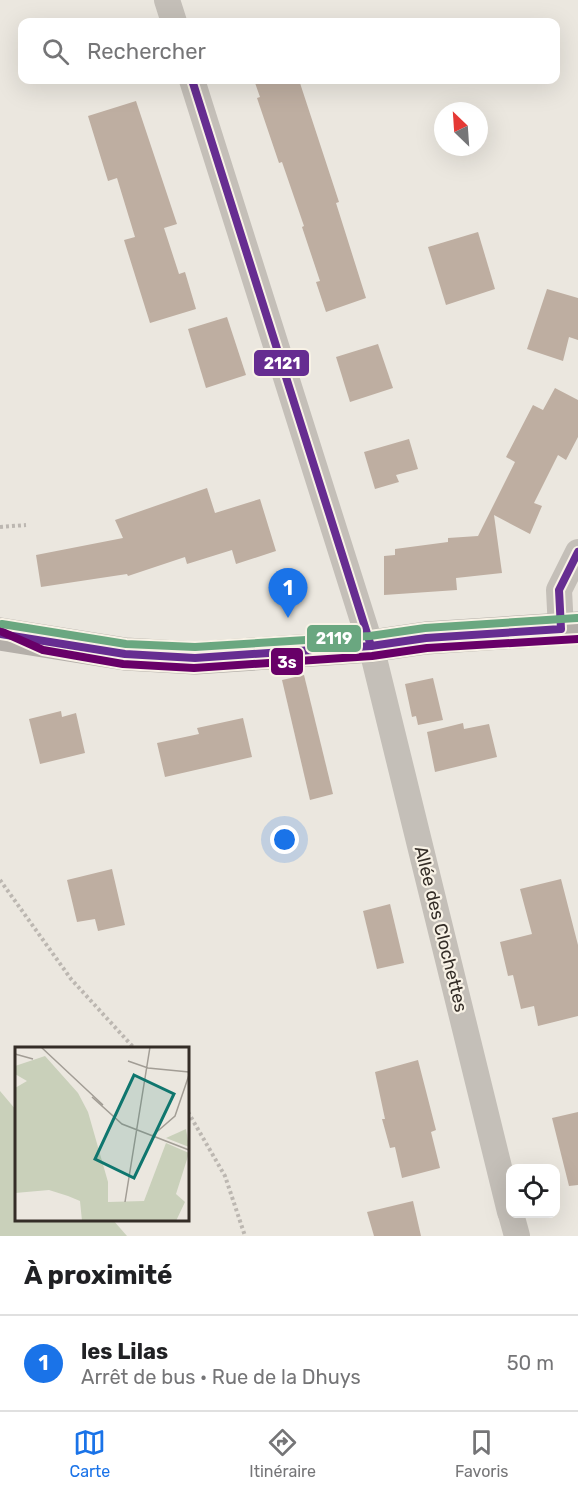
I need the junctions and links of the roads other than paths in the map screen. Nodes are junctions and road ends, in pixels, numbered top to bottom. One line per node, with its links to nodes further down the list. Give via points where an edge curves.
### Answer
1 (167, 0): 2 (street)
2 (173, 18)
3 (193, 84): 9 (street, Allée des Clochettes)
4 (578, 552): 6 (street, via 559,590)
5 (0, 619): 8 (street)
6 (570, 628): 9 (street, via 426,638)
7 (0, 634): 8 (street)
8 (45, 640): 9 (street, via 125,654 195,658)
9 (371, 646): 10 (street, Allée des Clochettes)
10 (506, 1193)
11 (512, 1218): 12 (street, Allée des Clochettes)
12 (516, 1236)

